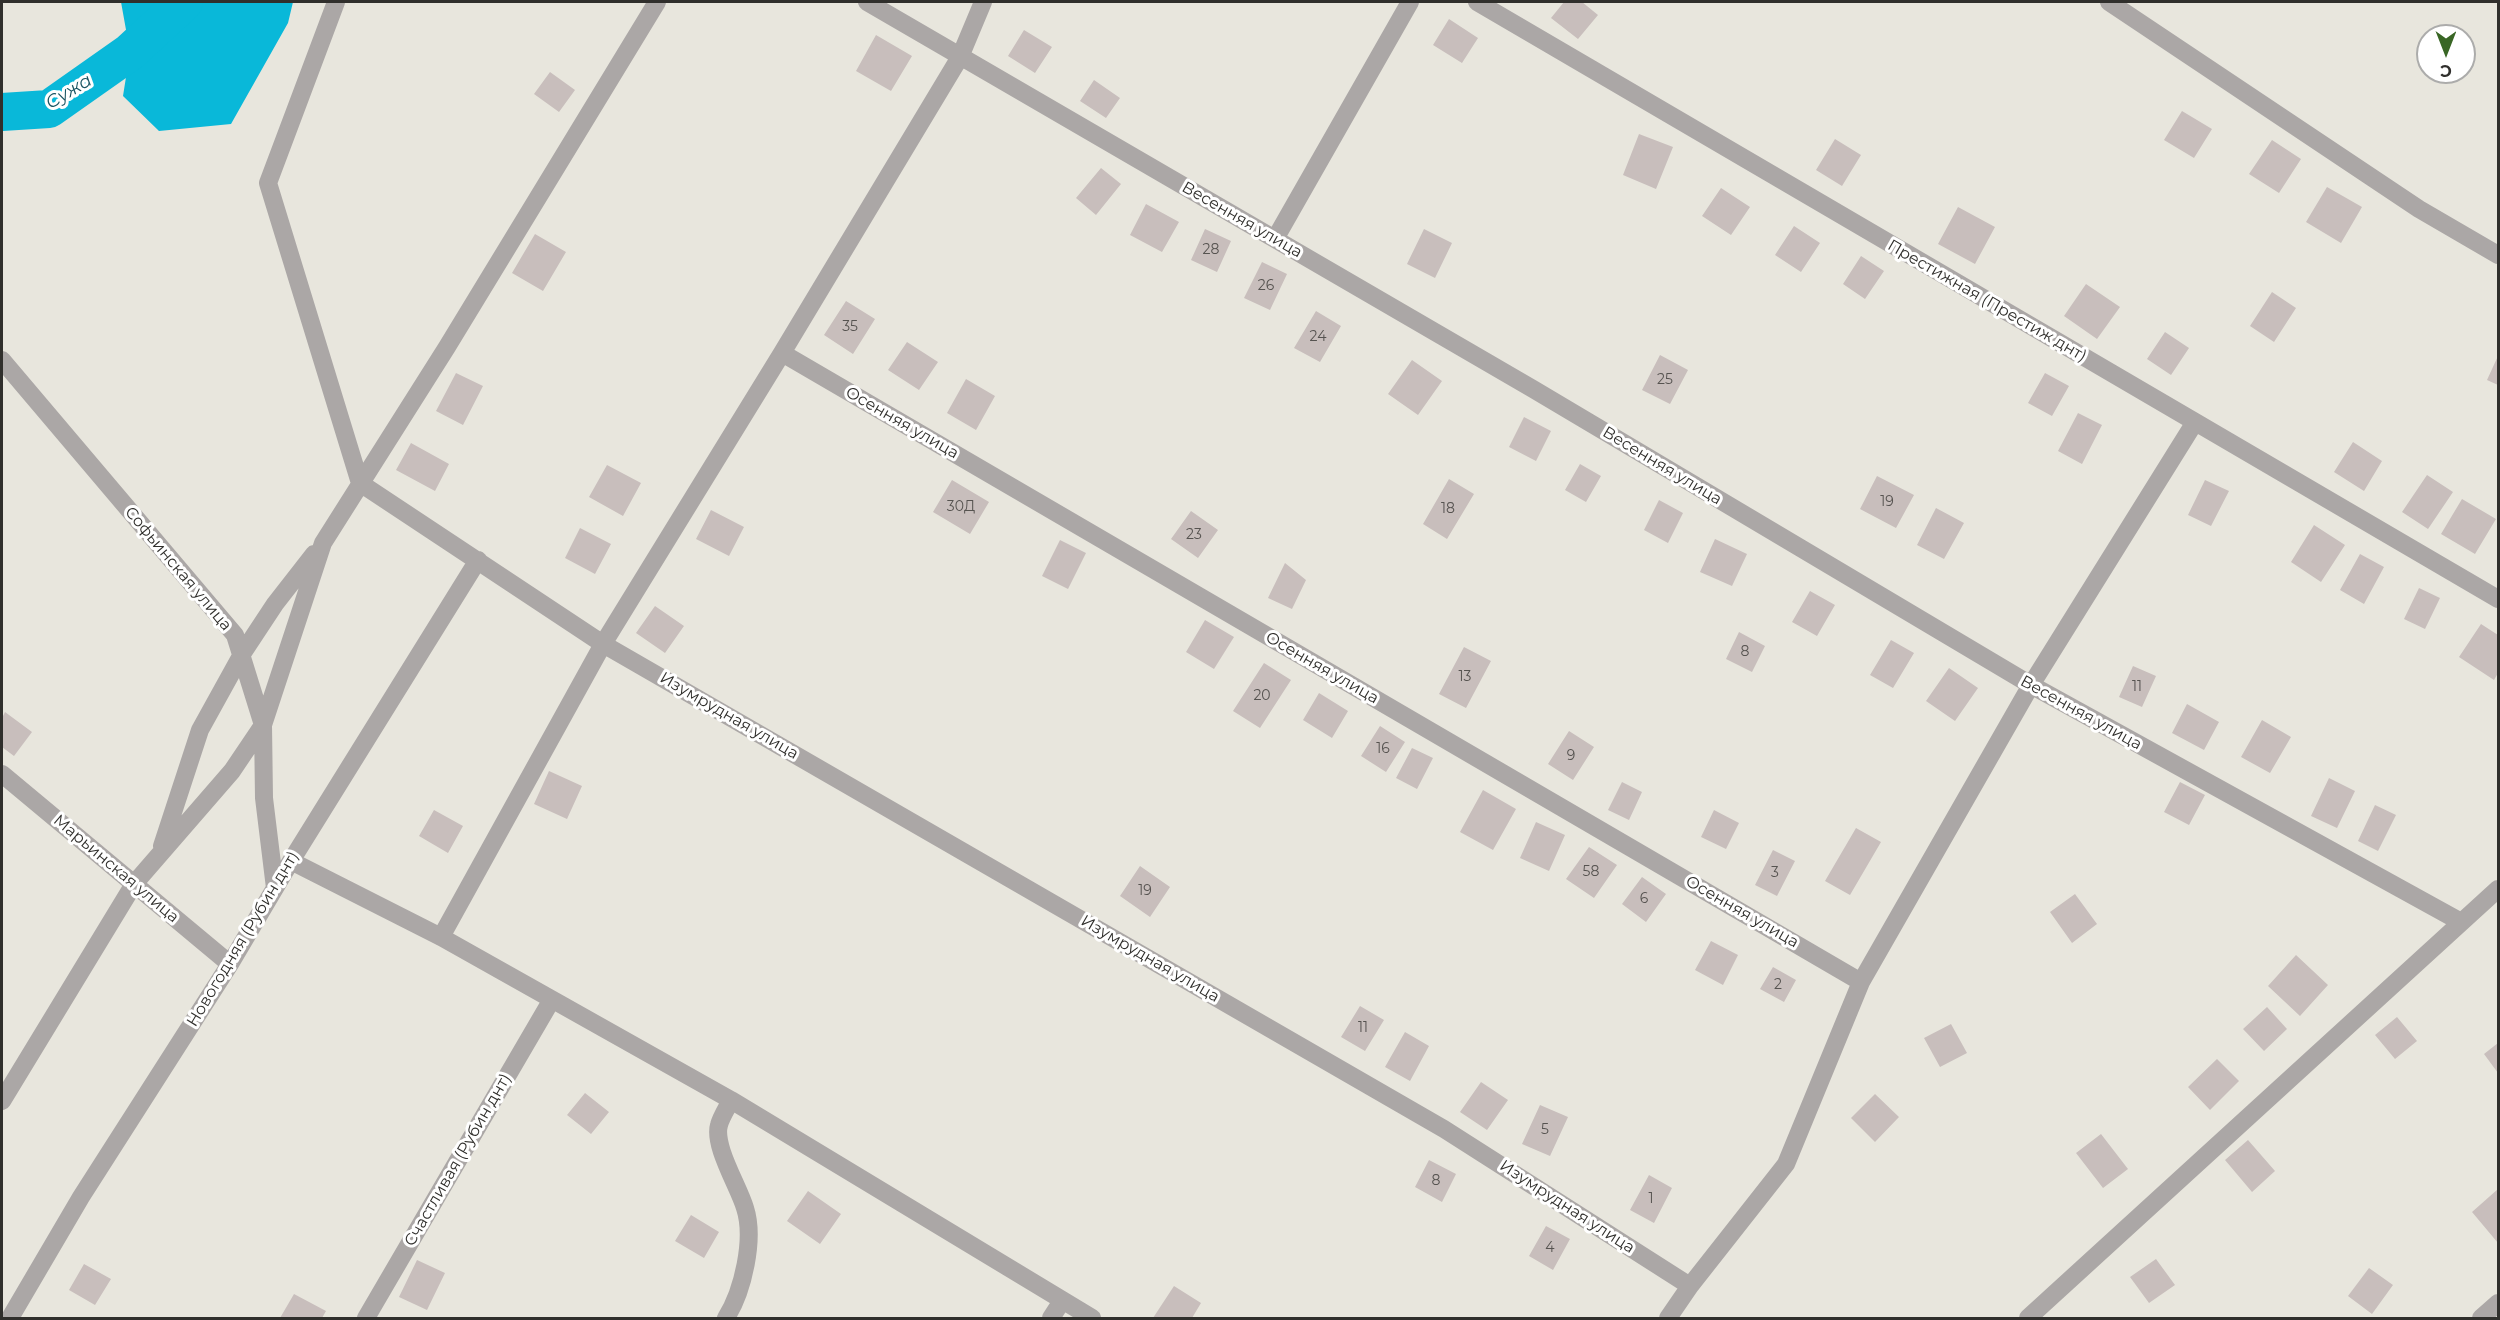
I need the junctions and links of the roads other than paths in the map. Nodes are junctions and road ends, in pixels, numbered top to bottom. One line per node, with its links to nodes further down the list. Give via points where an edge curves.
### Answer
1 (336, 2): 14 (street, via 268,183)
2 (657, 2): 14 (street)
3 (867, 2): 8 (street, Весенняя улица)
4 (983, 2): 8 (street)
5 (1410, 2): 9 (street)
6 (1477, 2): 13 (street, Престижная (Престиж днт))
7 (2109, 2): 10 (street, via 2419,209)
8 (960, 57): 9 (street, Весенняя улица); 11 (street)
9 (1275, 239): 20 (street, Весенняя улица)
10 (2499, 255)
11 (782, 353): 18 (street); 31 (street, Осенняя улица)
12 (2, 360): 19 (street, Софьинская улица, via 235,635)
13 (2195, 422): 17 (street, Престижная (Престиж днт)); 20 (street)
14 (360, 483): 15 (street); 16 (street, Изумрудная улица)
15 (323, 543): 19 (street); 21 (street)
16 (478, 560): 18 (street, Изумрудная улица); 24 (street, Новогодняя (Рубин днт))
17 (2499, 599)
18 (603, 644): 29 (street); 35 (street, Изумрудная улица, via 1444,1129)
19 (242, 654): 21 (street, Софьинская улица); 23 (street, via 200,730)
20 (2031, 686): 28 (street, Весенняя улица); 31 (street)
21 (263, 725): 23 (street, via 232,771); 26 (street, Софьинская улица, via 264,798)
22 (2, 774): 25 (street, Марьинская улица)
23 (159, 854): 25 (street)
24 (291, 861): 26 (street, Новогодняя (Рубин днт)); 29 (street)
25 (134, 884): 30 (street, Марьинская улица); 34 (street)
26 (275, 888): 30 (street, Новогодняя (Рубин днт))
27 (2499, 889): 28 (street)
28 (2462, 922): 44 (street)
29 (441, 937): 32 (street)
30 (230, 964): 38 (street, Новогодняя (Рубин днт), via 81,1197)
31 (1861, 982): 35 (street, via 1786,1164)
32 (551, 1001): 33 (street); 39 (street, Счастливая (Рубин днт))
33 (731, 1100): 36 (street); 40 (street, via 718,1127 724,1158 746,1209 748,1259)
34 (2, 1101)
35 (1690, 1286): 43 (street)
36 (1062, 1301): 41 (street); 42 (street)
37 (2499, 1303): 45 (street)
38 (10, 1318)
39 (366, 1318)
40 (726, 1318)
41 (1052, 1318)
42 (1092, 1318)
43 (1668, 1318)
44 (2028, 1318)
45 (2481, 1318)

